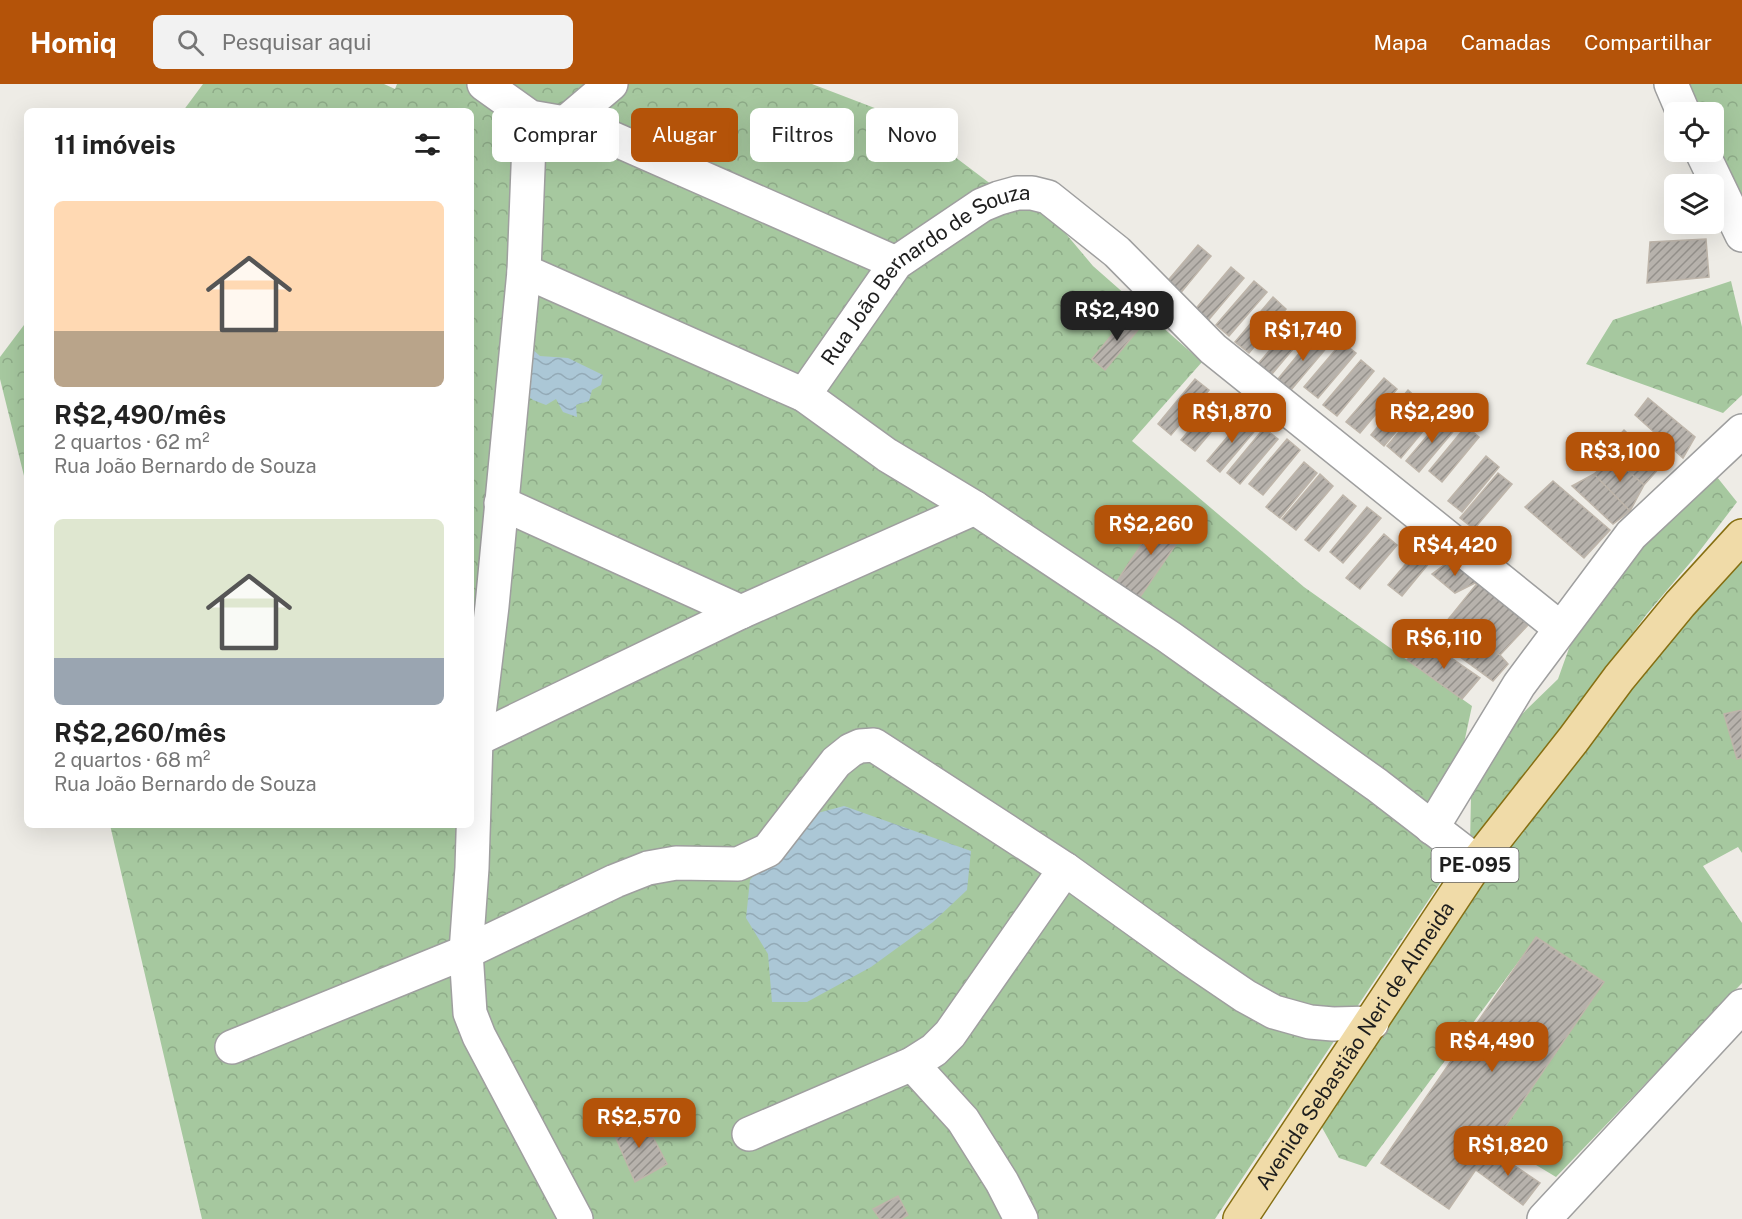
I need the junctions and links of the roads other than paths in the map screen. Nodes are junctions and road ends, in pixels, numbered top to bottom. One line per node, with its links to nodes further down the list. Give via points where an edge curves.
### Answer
1 (484, 84): 5 (street)
2 (611, 84): 6 (street)
3 (1671, 84): 4 (street)
4 (1679, 102)
5 (517, 108)
6 (583, 108)
7 (619, 141): 11 (street)
8 (528, 162): 12 (street)
9 (1707, 162): 10 (street)
10 (1742, 235)
11 (896, 263): 13 (street, Rua João Bernardo de Souza); 19 (street, Rua João Bernardo de Souza, via 999,198 1017,193 1048,197 1117,252 1213,349)
12 (524, 271): 13 (street); 15 (street)
13 (804, 395): 16 (street, via 887,455)
14 (1742, 431): 19 (street, via 1631,535)
15 (501, 503): 18 (street); 20 (street, via 492,606)
16 (975, 508): 18 (street); 23 (street, via 1169,637)
17 (1742, 536): 24 (main road, Avenida Sebastião Neri de Almeida / PE-095, via 1619,678)
18 (741, 612): 21 (street)
19 (1560, 628): 23 (street, via 1519,684)
20 (474, 733)
21 (474, 740)
22 (472, 828): 26 (street)
23 (1432, 828): 24 (street)
24 (1477, 862): 28 (main road, Avenida Sebastião Neri de Almeida / PE-095)
25 (1065, 869): 26 (street, via 892,756 874,746 860,746 836,762 768,850 754,858 738,864 676,863 648,868); 28 (street, via 1245,996 1274,1012 1310,1022); 30 (street, via 950,1034)
26 (466, 952): 29 (street); 32 (street, via 470,1013 479,1036)
27 (1742, 1006): 35 (street)
28 (1372, 1023): 34 (main road, Avenida Sebastião Neri de Almeida / PE-095)
29 (232, 1047)
30 (912, 1064): 31 (street); 33 (street, via 963,1120)
31 (749, 1134)
32 (576, 1219)
33 (1021, 1219)
34 (1240, 1219)
35 (1544, 1219)

